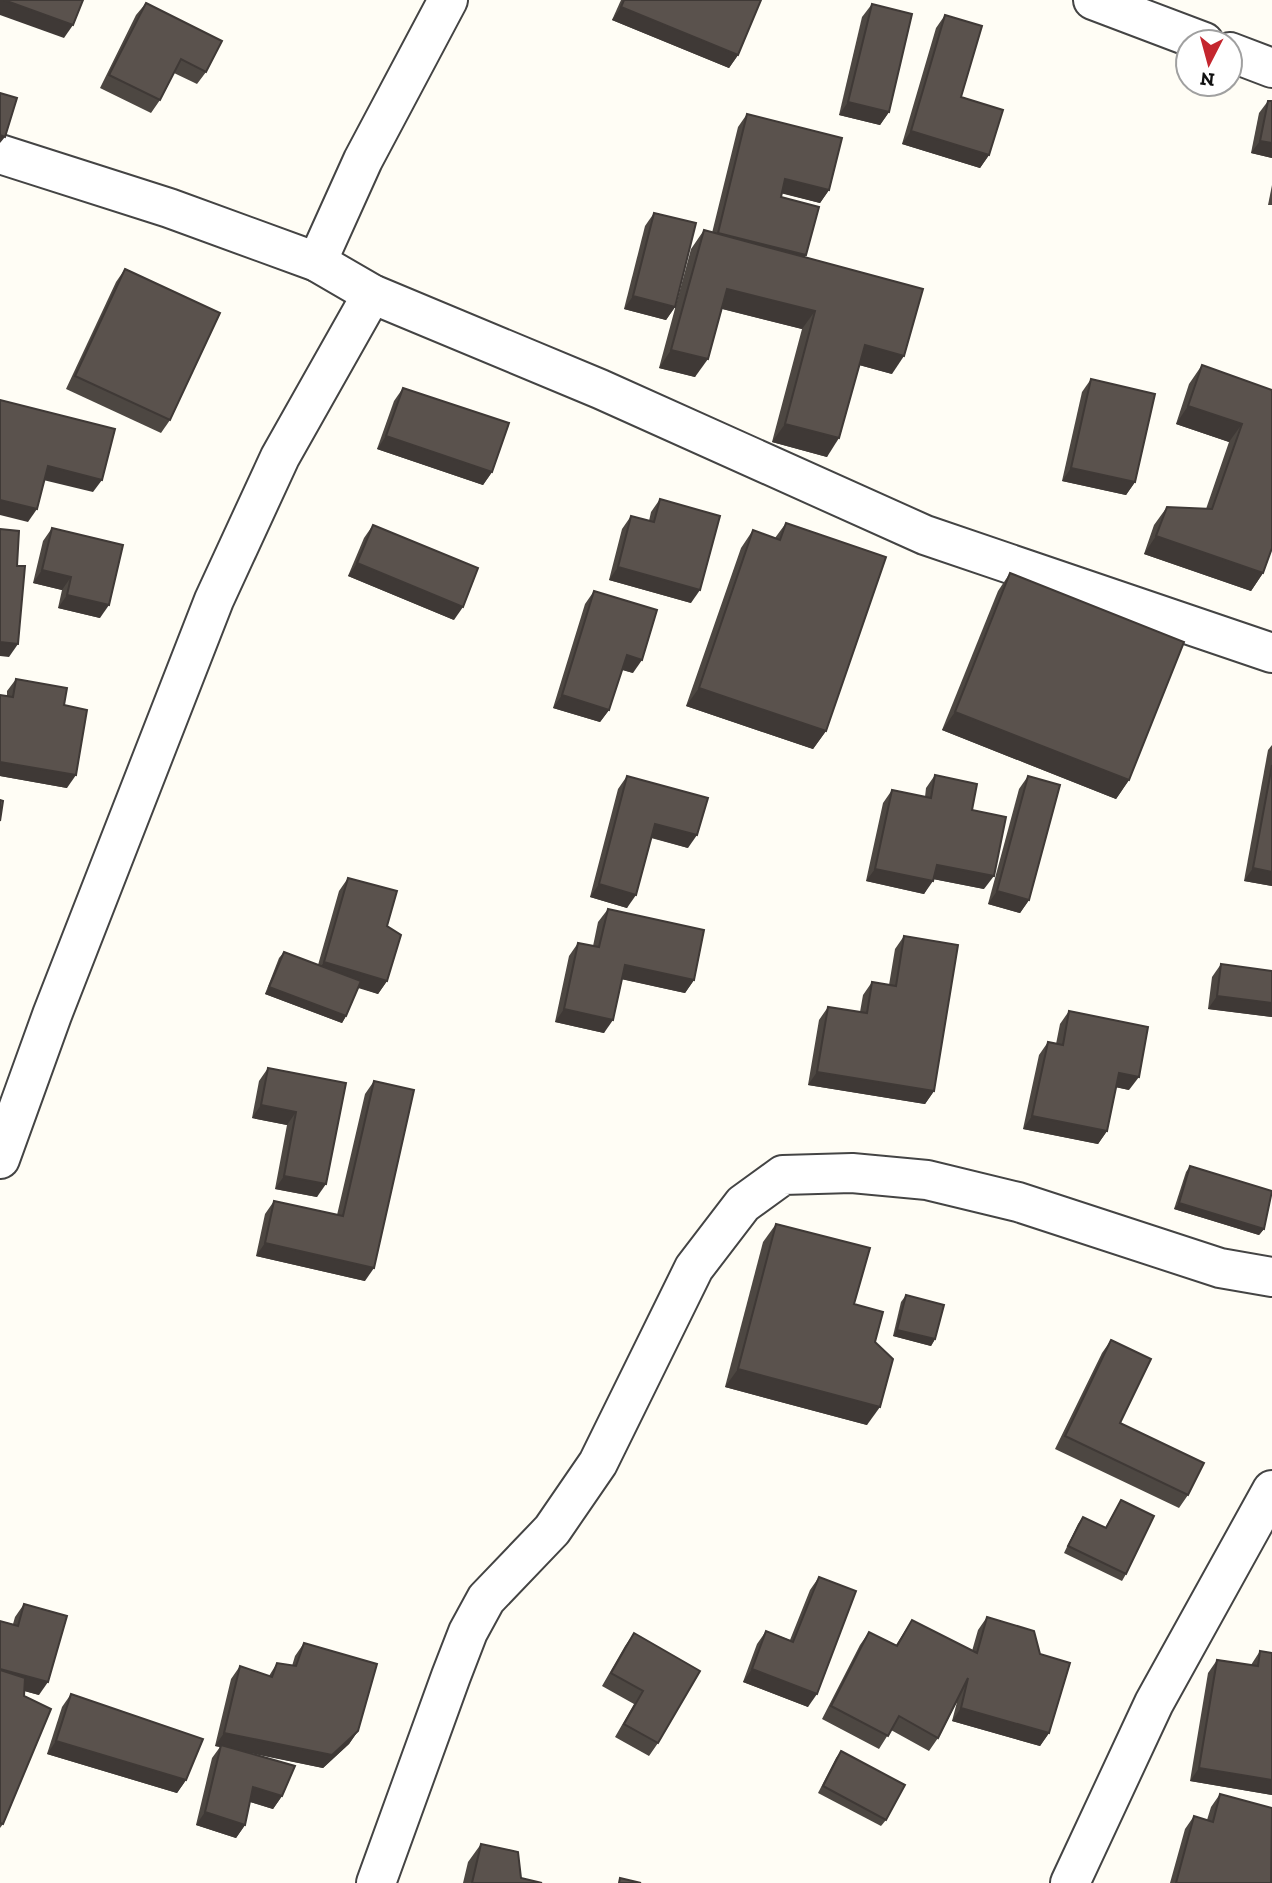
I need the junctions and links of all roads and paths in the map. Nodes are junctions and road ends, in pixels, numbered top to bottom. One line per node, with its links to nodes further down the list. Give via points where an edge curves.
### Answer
1 (448, 0): 8 (street, via 363,160)
2 (1093, 0): 3 (street)
3 (1149, 10): 4 (street)
4 (1180, 28)
5 (1244, 57): 6 (street)
6 (1272, 68)
7 (0, 154): 8 (street)
8 (317, 262): 9 (street)
9 (372, 294): 10 (street, via 600,389 925,535); 11 (street, via 280,457 214,600)
10 (1272, 653)
11 (0, 1159)
12 (1272, 1277): 14 (street, via 1220,1268 1032,1206 927,1180 783,1175 743,1204 694,1268 598,1463 552,1531 486,1599 450,1676)
13 (1272, 1490): 15 (street, via 1154,1703)
14 (376, 1883)
15 (1070, 1883)

